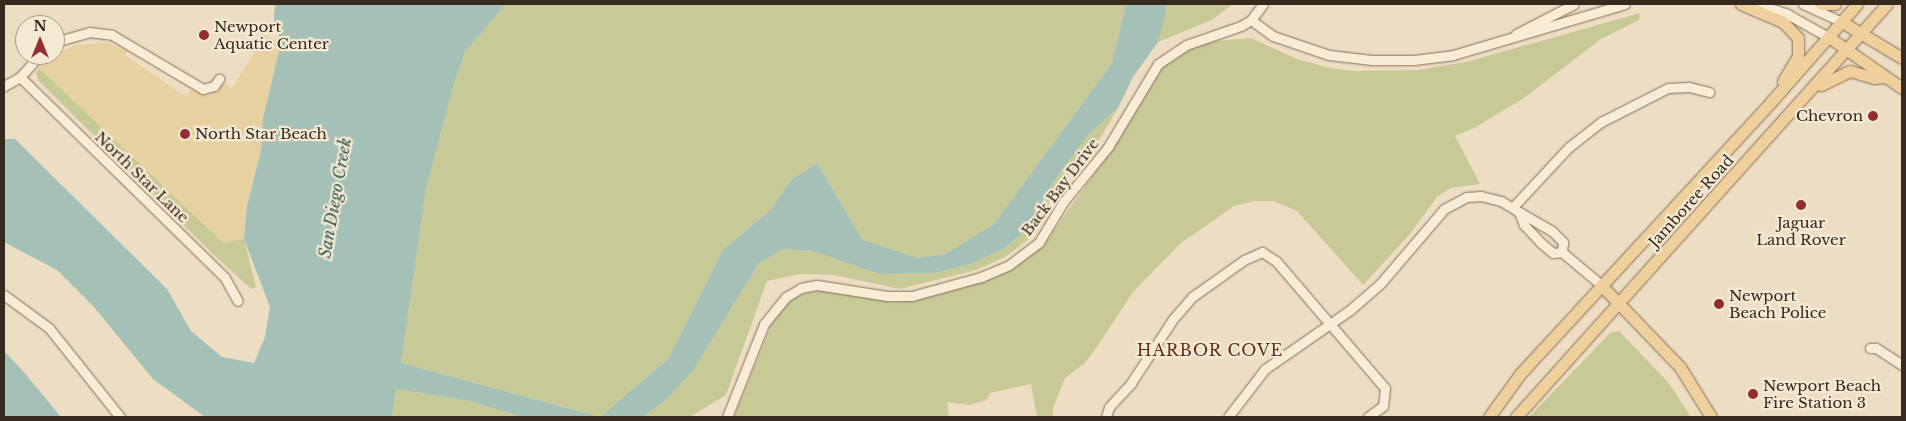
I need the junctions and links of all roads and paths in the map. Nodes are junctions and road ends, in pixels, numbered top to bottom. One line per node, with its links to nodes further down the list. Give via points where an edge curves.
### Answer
1 (1264, 4): 11 (street, Back Bay Drive)
2 (1574, 4): 16 (street)
3 (1625, 4): 16 (street)
4 (1742, 4): 27 (main road, via 1783,22 1800,42 1798,56)
5 (1757, 4): 14 (street, via 1796,18)
6 (1804, 4): 12 (street)
7 (1822, 4): 8 (main road)
8 (1835, 4)
9 (1857, 4): 12 (main road, Jamboree Road)
10 (1887, 4): 13 (main road, Jamboree Road)
11 (1251, 20): 16 (street, via 1260,29 1292,44 1347,58 1434,59); 40 (street, Back Bay Drive, via 1186,45 1158,64 1108,147 1064,201 1039,242 1009,265 981,278 912,296 887,296 817,285 801,288 786,297 764,324)
12 (1842, 22): 13 (main road); 14 (main road, Jamboree Road)
13 (1863, 33): 17 (main road, Jamboree Road); 18 (main road)
14 (1830, 38): 17 (main road); 27 (main road, Jamboree Road)
15 (65, 39): 22 (street, via 89,32 112,35 203,89 209,89)
16 (1500, 42)
17 (1848, 49): 20 (main road); 24 (main road, Jamboree Road)
18 (1902, 58)
19 (31, 65): 21 (street)
20 (1886, 76): 24 (main road, via 1874,78 1850,71); 25 (main road)
21 (20, 77): 23 (street); 34 (street, North Star Lane, via 225,278)
22 (219, 80)
23 (4, 86)
24 (1815, 86): 35 (main road, Jamboree Road)
25 (1902, 88)
26 (1709, 92): 28 (street, via 1689,87 1668,88 1602,122 1569,147)
27 (1770, 103): 32 (main road, Jamboree Road)
28 (1516, 210): 29 (street); 30 (street, via 1524,225); 36 (street, via 1481,196 1468,197 1444,209 1380,284)
29 (1545, 229): 30 (street); 31 (street, via 1562,242)
30 (1537, 237): 31 (street, via 1552,253)
31 (1562, 252): 32 (street)
32 (1601, 285): 35 (main road); 44 (main road, Jamboree Road, via 1520,374)
33 (4, 295): 39 (street, via 49,328)
34 (238, 302)
35 (1618, 303): 45 (main road, Jamboree Road); 46 (main road, via 1680,367)
36 (1330, 323): 41 (street, via 1276,261 1262,252 1253,255 1192,297 1173,319 1131,383 1109,407); 42 (street, via 1265,368); 43 (street, via 1385,388 1383,406)
37 (1870, 348): 38 (street, via 1876,348)
38 (1902, 364)
39 (120, 417)
40 (727, 417)
41 (1106, 417)
42 (1228, 417)
43 (1368, 417)
44 (1489, 417)
45 (1516, 417)
46 (1711, 417)

